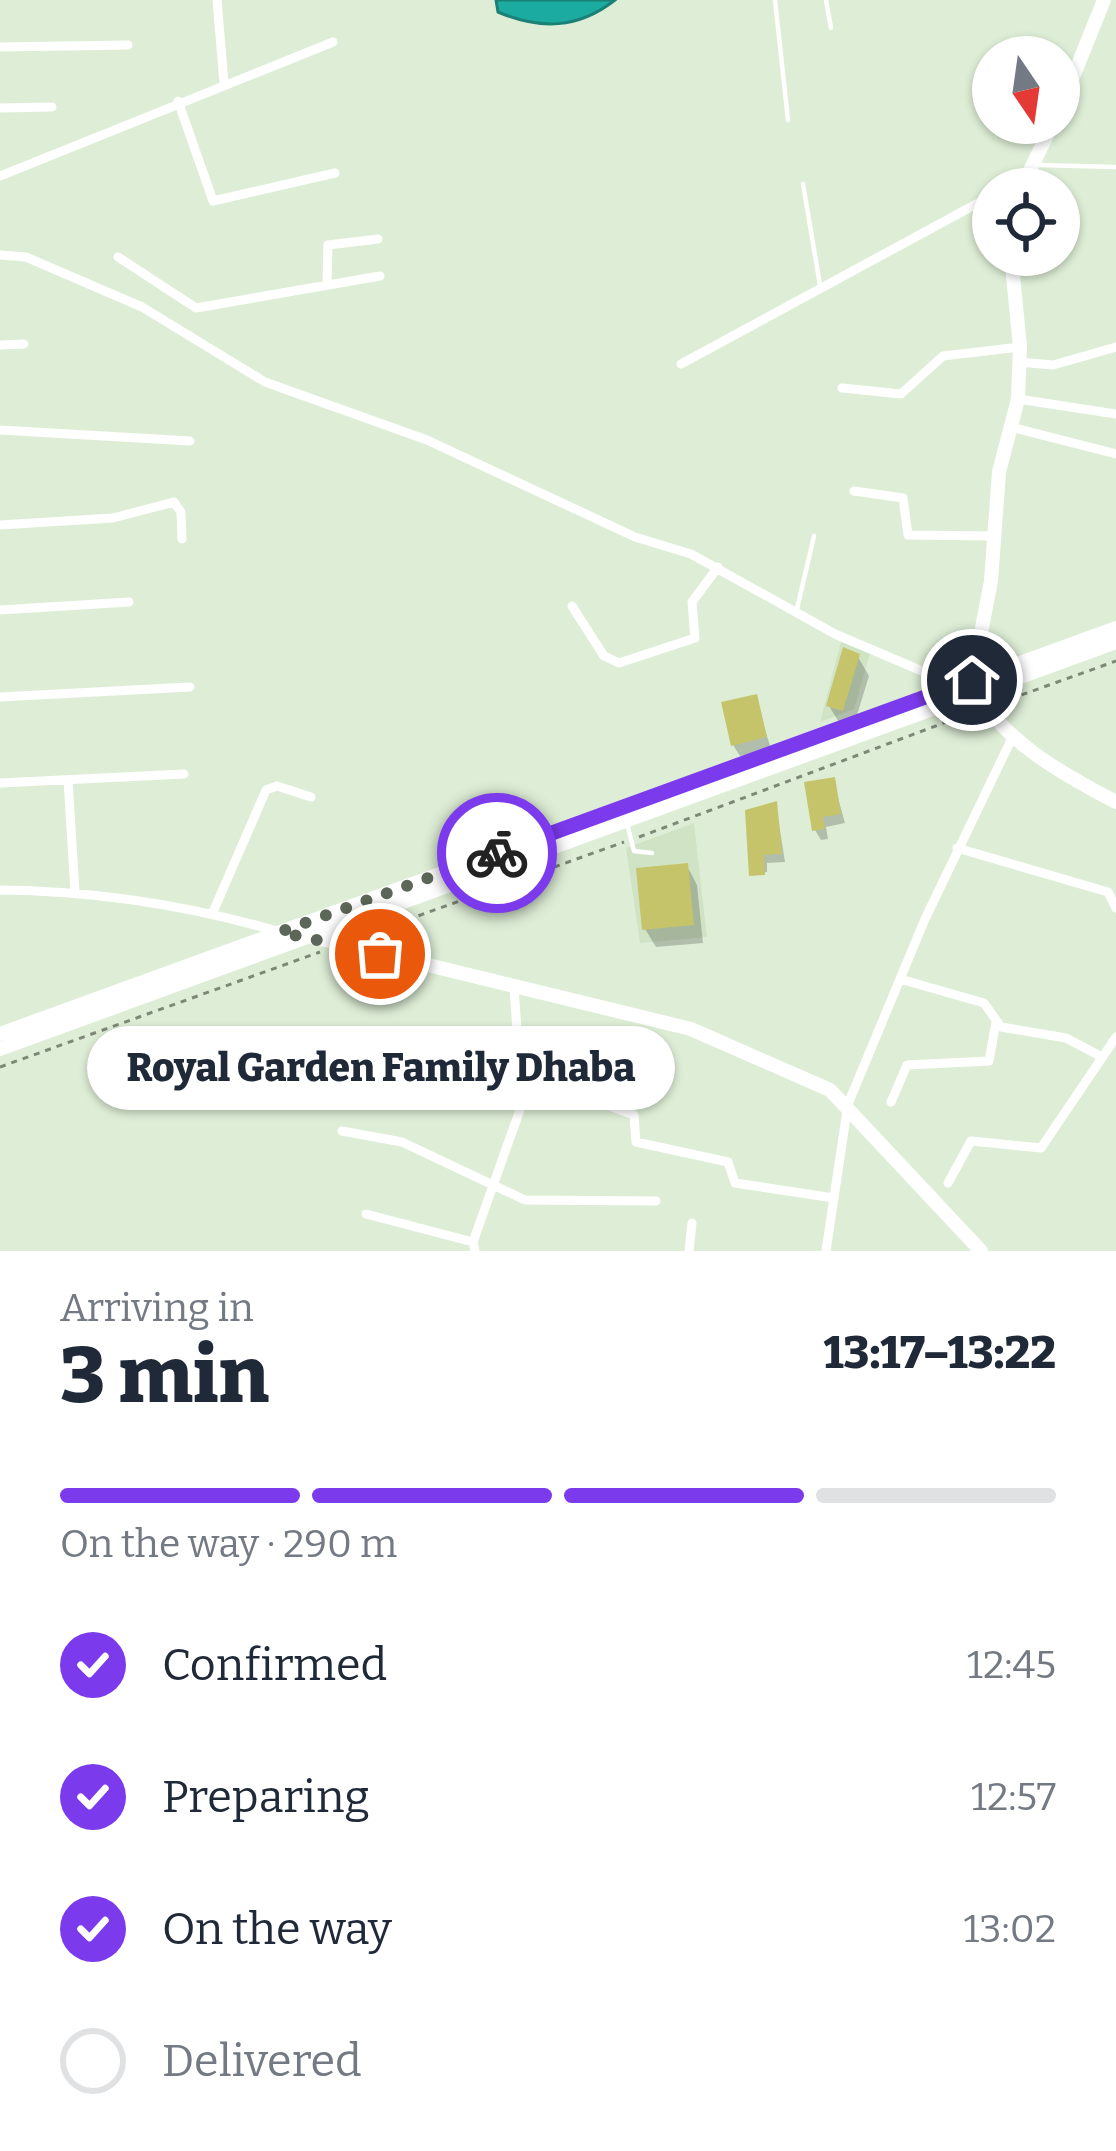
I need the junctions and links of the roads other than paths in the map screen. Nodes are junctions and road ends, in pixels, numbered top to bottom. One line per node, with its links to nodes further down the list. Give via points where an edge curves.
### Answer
1 (217, 0): 10 (street)
2 (775, 0): 14 (lane)
3 (826, 0): 5 (lane)
4 (1104, 0): 9 (main road)
5 (831, 28)
6 (333, 43): 10 (street)
7 (128, 45): 8 (street)
8 (0, 47)
9 (1080, 60)
10 (224, 83): 11 (street)
11 (178, 100): 17 (street, via 213,201); 18 (street)
12 (52, 107): 13 (street)
13 (0, 108)
14 (788, 120)
15 (1116, 167): 16 (lane)
16 (1080, 171)
17 (335, 173)
18 (0, 176)
19 (803, 184): 28 (lane)
20 (972, 206): 28 (street)
21 (378, 239): 27 (street, via 328,245)
22 (0, 255): 29 (street, via 26,257)
23 (118, 256): 26 (street)
24 (380, 276): 27 (street)
25 (1013, 276): 33 (main road)
26 (155, 283): 27 (street, via 196,308); 29 (street)
27 (327, 283)
28 (821, 289): 34 (street)
29 (142, 307): 47 (street, via 265,382 427,440)
30 (24, 344): 31 (street)
31 (0, 345)
32 (1116, 347): 33 (street, via 1053,364)
33 (1020, 355): 35 (street, via 943,356 902,394); 36 (main road)
34 (681, 364)
35 (842, 388)
36 (1018, 399): 37 (street); 38 (main road)
37 (1116, 414)
38 (1011, 427): 41 (street); 45 (main road)
39 (0, 430): 40 (street)
40 (190, 441)
41 (1116, 454)
42 (854, 491): 45 (street, via 903,498 908,535)
43 (0, 525): 46 (street, via 113,518 174,502)
44 (814, 536): 51 (lane)
45 (993, 536): 56 (main road)
46 (182, 539)
47 (718, 567): 49 (street, via 692,602 695,638 619,663 604,656); 51 (street)
48 (128, 602): 50 (street)
49 (572, 606)
50 (0, 610)
51 (796, 613): 55 (street)
52 (1116, 628): 56 (main road)
53 (1116, 642): 56 (main road)
54 (190, 687): 57 (street)
55 (947, 689): 56 (main road); 71 (main road)
56 (979, 694): 58 (main road); 64 (main road)
57 (0, 697)
58 (1015, 733): 63 (main road, via 1062,774); 65 (street)
59 (184, 774): 60 (street)
60 (68, 780): 61 (street); 68 (street)
61 (0, 783)
62 (311, 796): 70 (street, via 266,790)
63 (1116, 802)
64 (627, 821): 66 (lane, via 634,851); 72 (main road)
65 (958, 848): 69 (street, via 1101,889); 73 (street)
66 (652, 853)
67 (0, 890): 68 (street)
68 (75, 892): 70 (street)
69 (1116, 908)
70 (213, 912): 71 (street)
71 (280, 932): 72 (main road); 76 (main road)
72 (308, 936): 74 (main road); 78 (main road)
73 (900, 979): 75 (street, via 984,1003); 82 (street)
74 (514, 987): 80 (street); 82 (main road, via 691,1030)
75 (995, 1022): 79 (street, via 1066,1038); 81 (street, via 989,1061 907,1065)
76 (0, 1034)
77 (1116, 1037): 79 (street)
78 (0, 1049)
79 (1102, 1057): 84 (street, via 1041,1148 971,1141)
80 (523, 1078): 85 (street, via 518,1123); 86 (street, via 598,1088 599,1102 634,1115 636,1142 728,1162 735,1184)
81 (891, 1102)
82 (848, 1104): 86 (street); 93 (main road)
83 (342, 1131): 85 (street, via 402,1142)
84 (948, 1183)
85 (492, 1189): 87 (street, via 543,1202); 90 (street)
86 (834, 1198): 92 (street)
87 (656, 1201)
88 (366, 1214): 90 (street)
89 (692, 1223): 91 (street)
90 (474, 1246)
91 (689, 1251)
92 (826, 1251)
93 (980, 1251)

